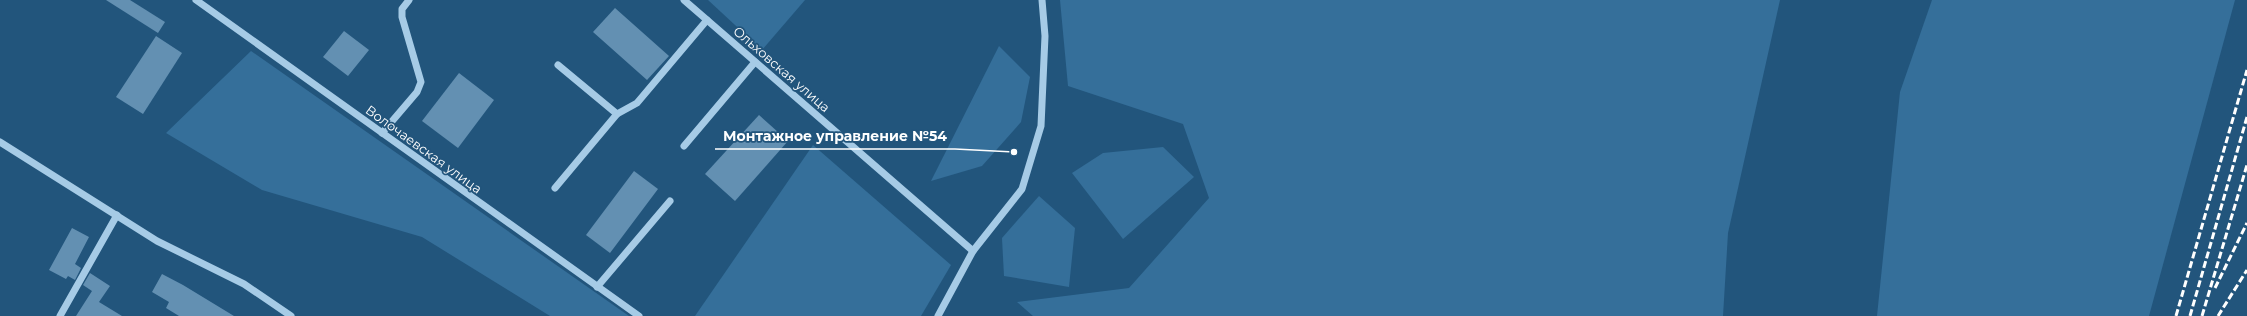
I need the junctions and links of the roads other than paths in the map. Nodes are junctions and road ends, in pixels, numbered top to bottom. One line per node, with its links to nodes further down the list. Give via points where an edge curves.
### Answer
1 (196, 0): 9 (street, Волочаевская улица)
2 (409, 0): 9 (street, via 402,9 402,16 420,75 420,87)
3 (684, 0): 5 (street, Ольховская улица)
4 (1042, 0): 15 (street, via 1045,36 1041,126 1022,189)
5 (707, 20): 6 (street, Ольховская улица); 8 (street, via 637,103)
6 (755, 62): 11 (street); 15 (street, Ольховская улица)
7 (558, 65): 8 (street)
8 (617, 114): 12 (street)
9 (382, 134): 16 (street, Волочаевская улица)
10 (0, 142): 14 (street)
11 (684, 146)
12 (555, 188)
13 (670, 201): 16 (street)
14 (117, 215): 17 (street); 18 (street, via 157,241 244,284)
15 (973, 251): 20 (street)
16 (597, 287): 19 (street, Волочаевская улица)
17 (60, 316)
18 (291, 316)
19 (639, 316)
20 (938, 316)

